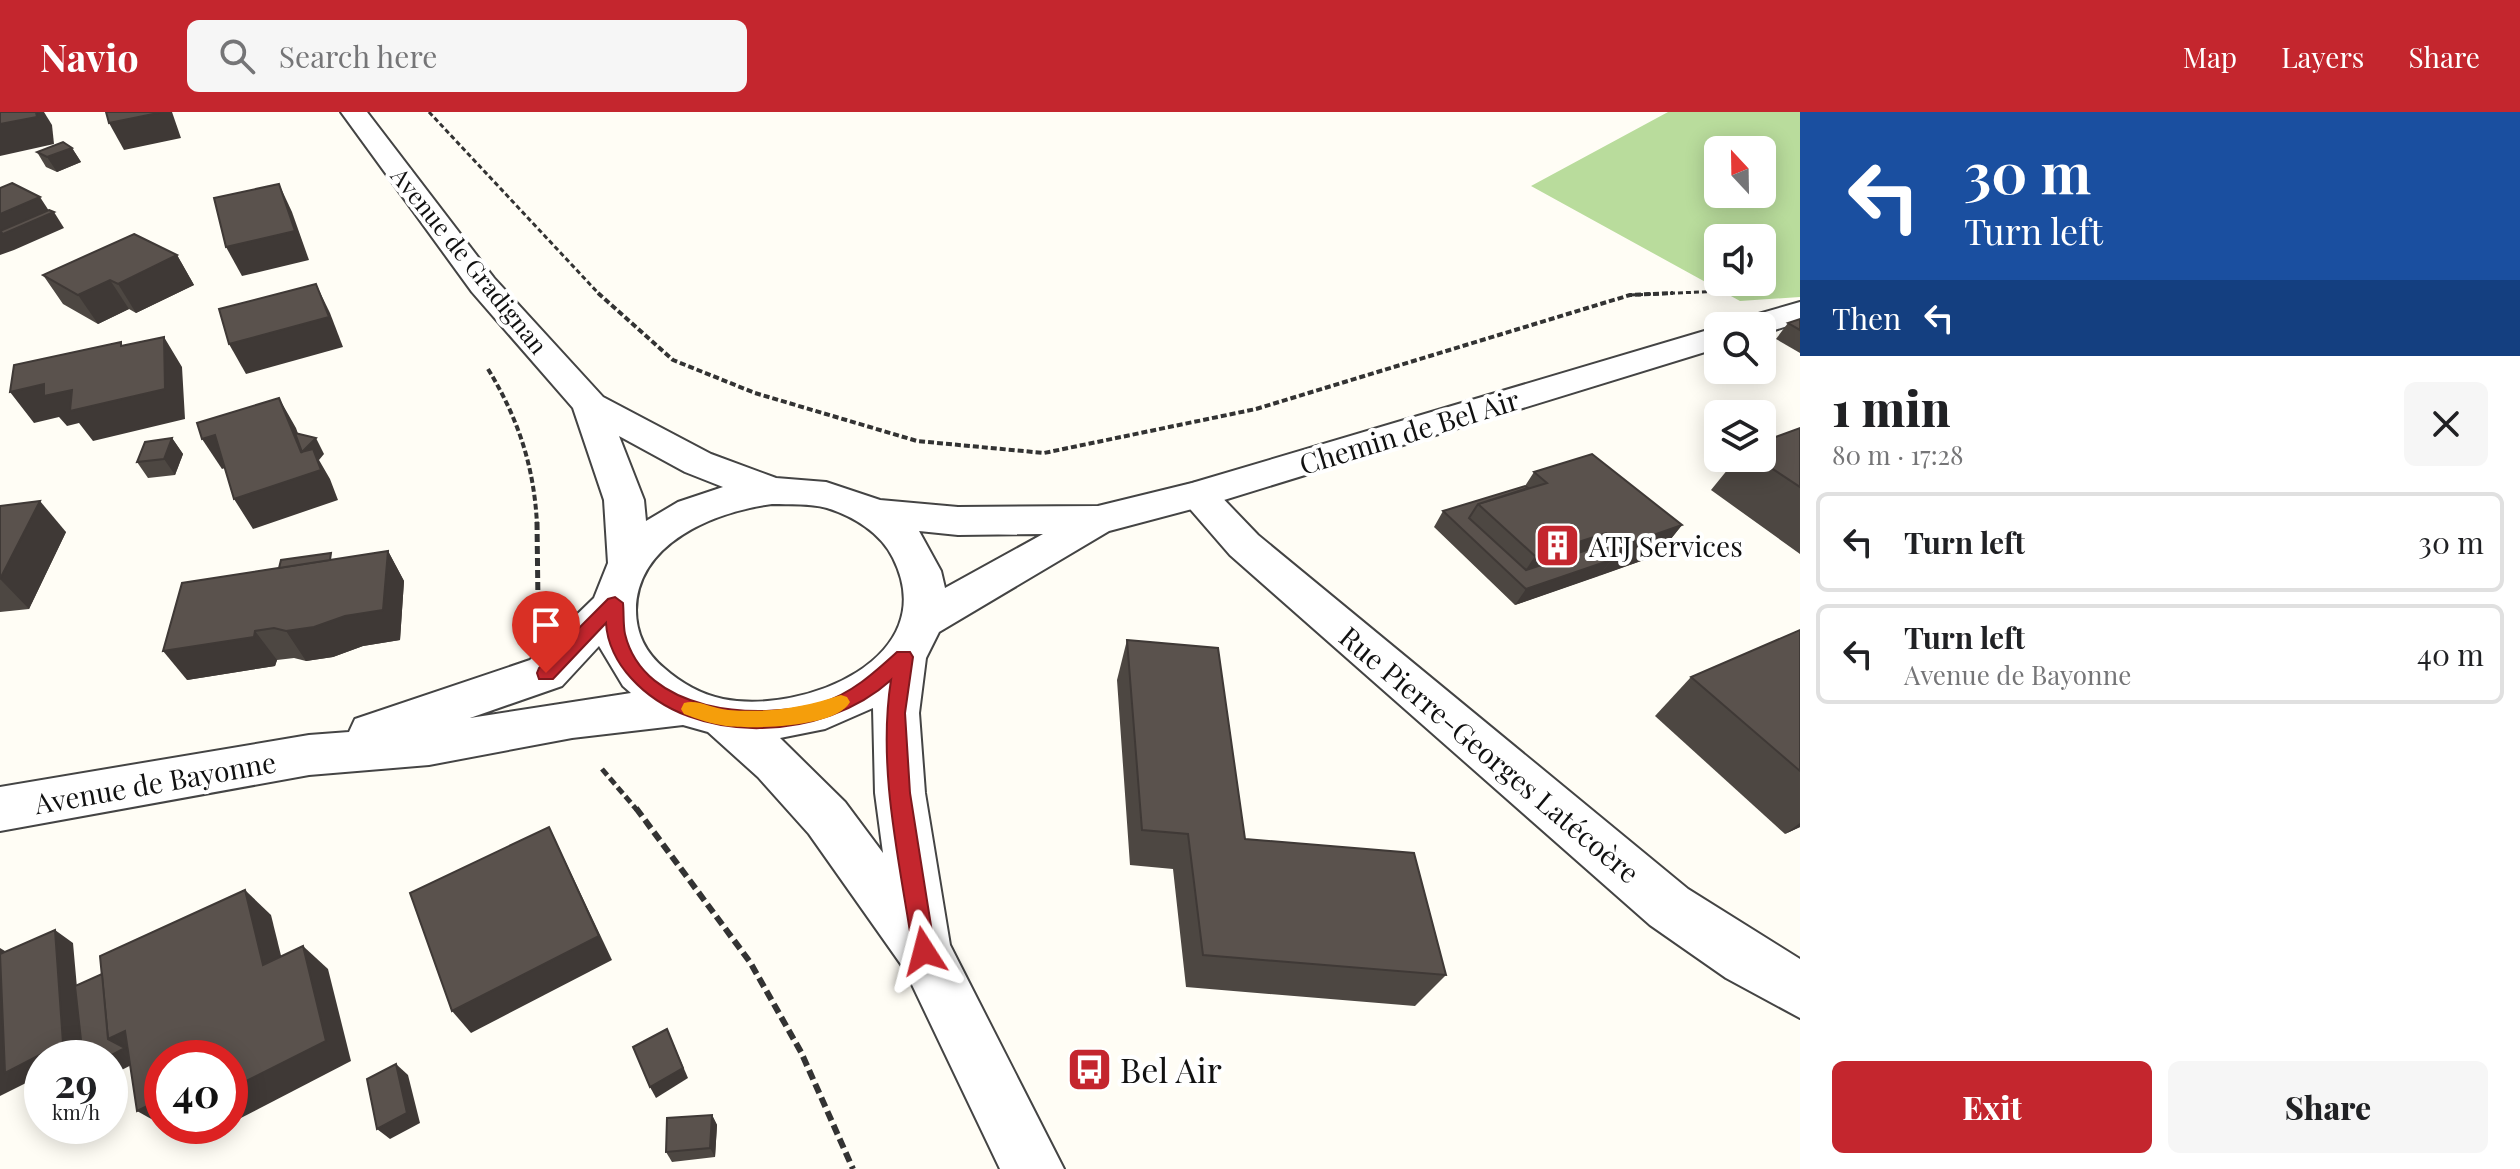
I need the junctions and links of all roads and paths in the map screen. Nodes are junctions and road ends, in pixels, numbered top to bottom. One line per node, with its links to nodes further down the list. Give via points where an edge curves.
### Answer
1 (354, 112): 7 (street, Avenue de Gradignan, via 483,285)
2 (429, 112): 3 (path, via 612,308 673,360 755,393 917,441 1044,453 1256,409 1630,295)
3 (1704, 292)
4 (1800, 312): 5 (street)
5 (1776, 319)
6 (1704, 341): 9 (street, Chemin de Bel Air)
7 (590, 405): 8 (street, Avenue de Gradignan, via 698,463); 12 (street, Avenue de Gradignan, via 624,500)
8 (772, 491): 10 (street, via 826,494); 12 (street, via 738,495 694,510 649,540)
9 (1197, 495): 11 (street, Chemin de Bel Air); 18 (street, Rue Pierre-Georges Latécoère, via 1244,545 1669,907)
10 (874, 513): 11 (street, Chemin de Bel Air, via 958,521); 13 (street, via 900,533 918,559 926,588)
11 (1098, 520): 13 (street, Chemin de Bel Air)
12 (622, 583): 14 (street, via 616,634 628,662 651,688); 15 (street, Avenue de Bayonne, via 546,673)
13 (914, 639): 14 (street, via 870,688 826,710 775,720); 17 (street, via 896,713 900,793)
14 (703, 712): 15 (street, Avenue de Bayonne, via 572,719 429,745); 17 (street, via 775,763 827,818)
15 (309, 755): 16 (street, Avenue de Bayonne)
16 (0, 809)
17 (924, 951): 19 (street)
18 (1800, 990)
19 (1033, 1169)

